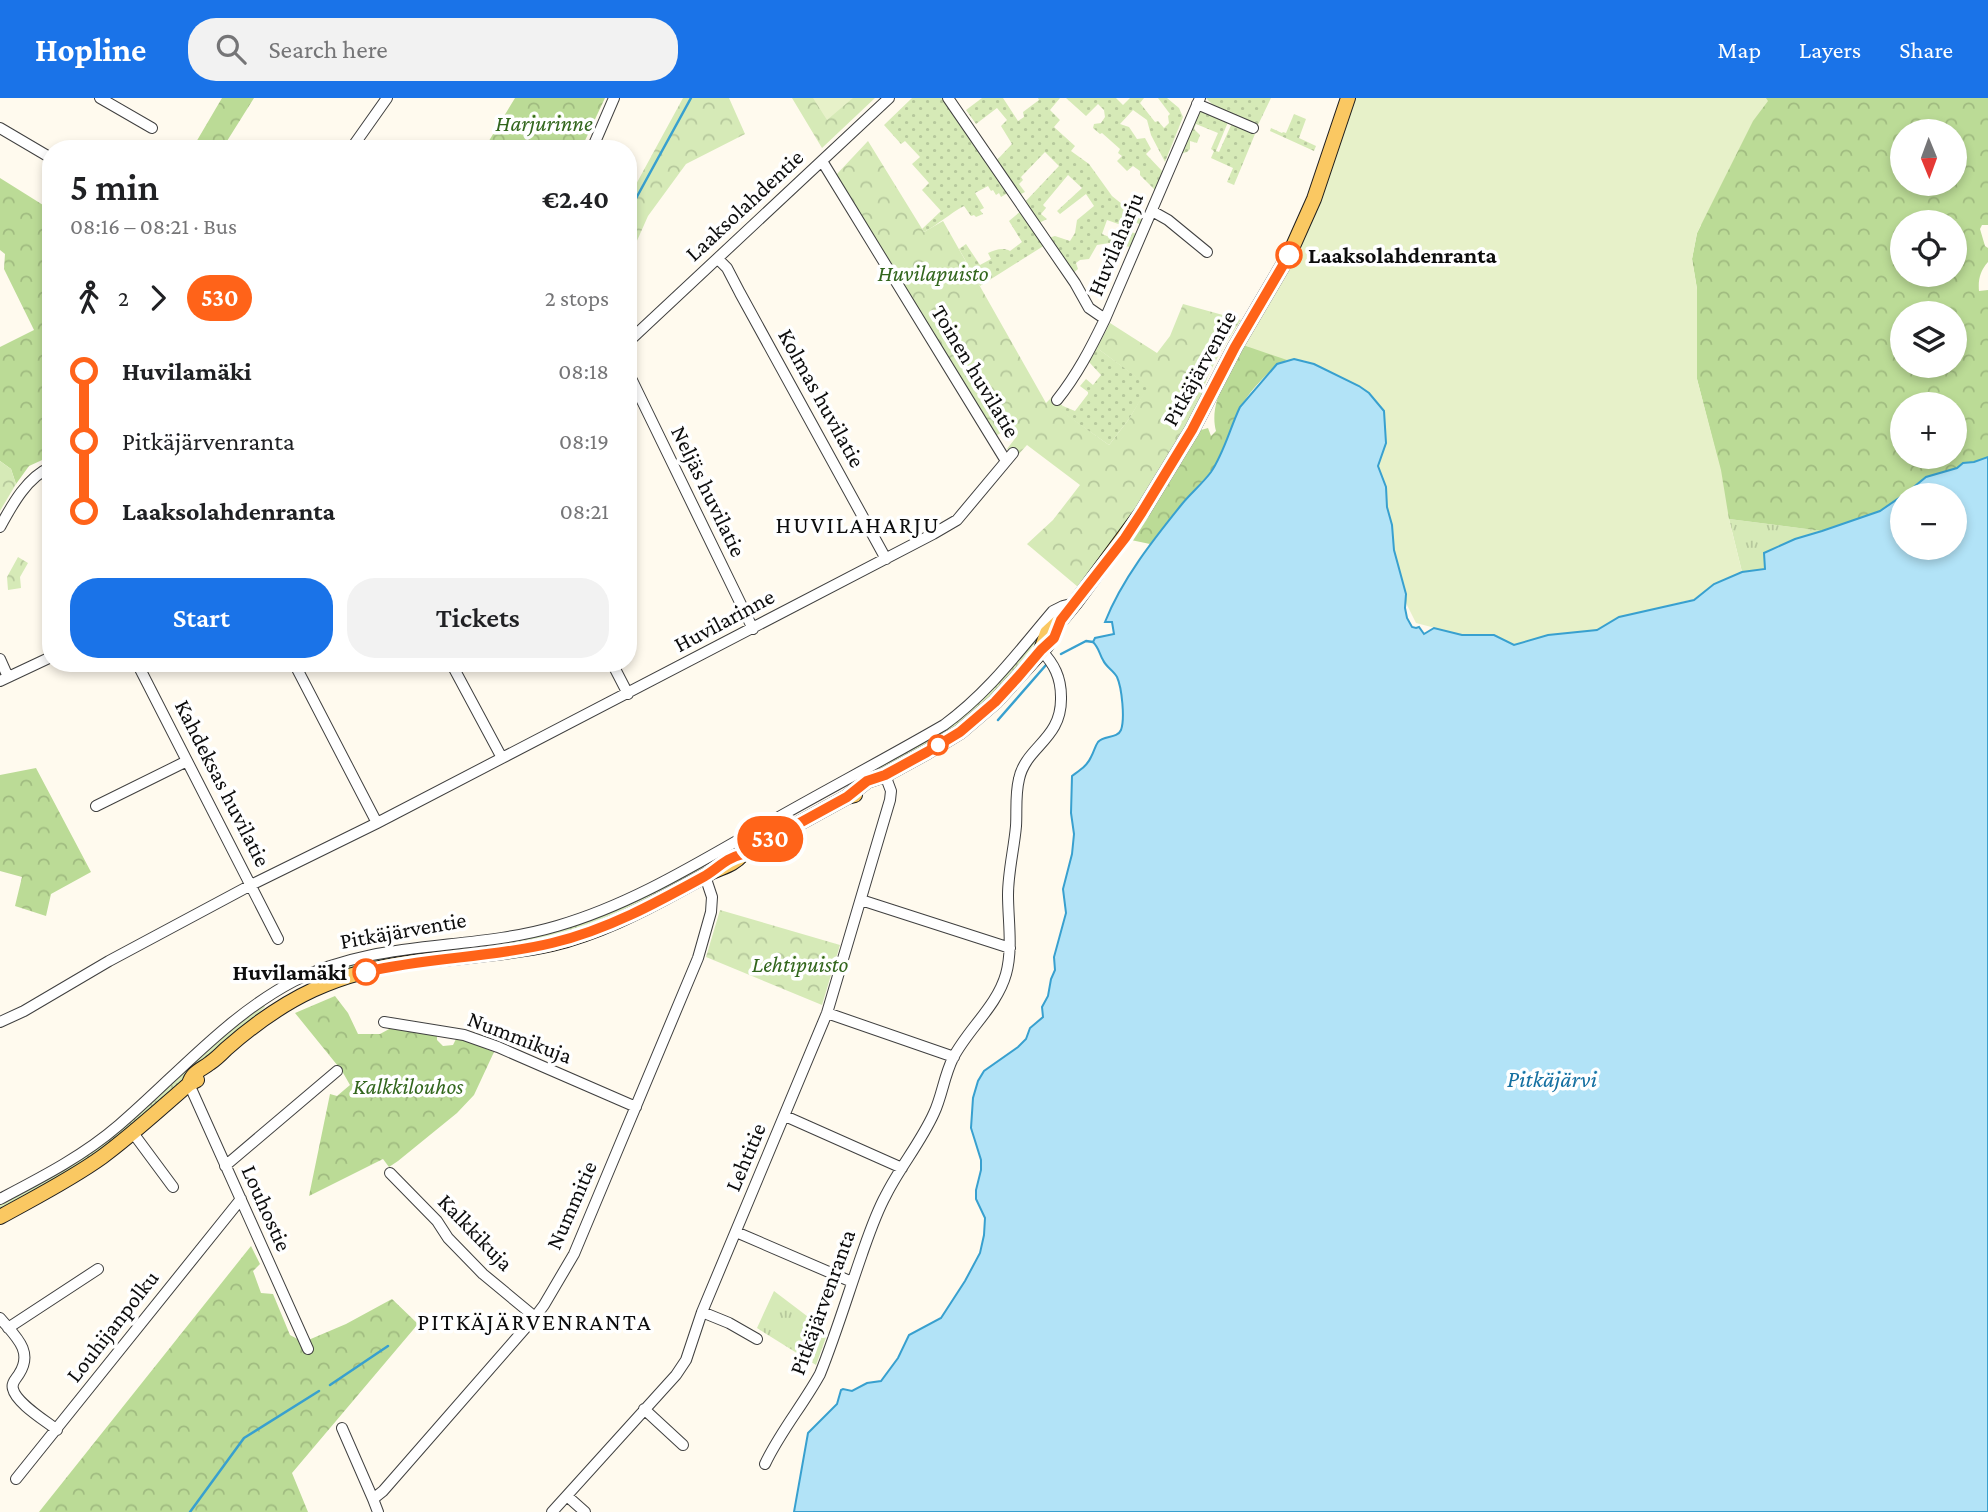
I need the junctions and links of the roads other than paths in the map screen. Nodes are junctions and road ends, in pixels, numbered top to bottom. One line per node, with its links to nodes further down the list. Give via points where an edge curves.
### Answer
1 (100, 98): 9 (street)
2 (387, 98): 11 (street)
3 (614, 98): 12 (street)
4 (888, 98): 14 (street, Laaksolahdentie)
5 (948, 98): 18 (street, via 1089,308)
6 (1348, 98): 26 (main road, Pitkäjärventie, via 1314,199 1289,255 1147,503)
7 (1199, 101): 10 (street); 15 (street, Huvilaharju)
8 (0, 128): 13 (street)
9 (152, 128)
10 (1253, 128)
11 (357, 140)
12 (596, 140)
13 (42, 153)
14 (822, 161): 17 (street, Laaksolahdentie); 22 (street, Toinen huvilatie)
15 (1152, 211): 16 (street); 18 (street, Huvilaharju)
16 (1207, 252)
17 (718, 259): 19 (street, Laaksolahdentie); 25 (street, Kolmas huvilatie)
18 (1105, 319): 21 (street, Huvilaharju, via 1074,379)
19 (637, 334)
20 (637, 391): 27 (street, Neljäs huvilatie)
21 (1057, 400)
22 (1009, 457): 25 (street, Huvilarinne, via 957,520)
23 (42, 471): 24 (street, via 24,489)
24 (0, 527)
25 (886, 559): 27 (street, Huvilarinne)
26 (1074, 603): 28 (main road, Pitkäjärventie); 42 (street, Pitkäjärventie, via 1053,611 993,683 944,725)
27 (753, 629): 36 (street, Huvilarinne)
28 (1041, 650): 39 (main road, Pitkäjärventie, via 973,722); 46 (street, Pitkäjärvenranta, via 1058,674 1061,704 1056,725 1018,780 1008,892)
29 (0, 659): 35 (street)
30 (42, 661): 35 (street)
31 (142, 672): 38 (street, Kahdeksas huvilatie)
32 (299, 672): 41 (street)
33 (456, 672): 37 (street)
34 (617, 672): 36 (street)
35 (4, 679)
36 (628, 694): 37 (street, Huvilarinne)
37 (502, 758): 41 (street, Huvilarinne)
38 (187, 761): 40 (street); 43 (street, Kahdeksas huvilatie)
39 (885, 775): 42 (main road, Pitkäjärventie, via 867,781 847,797 743,854 736,863); 44 (street, Lehtitie, via 890,800)
40 (96, 806)
41 (377, 822): 43 (street)
42 (709, 868): 52 (main road, Pitkäjärventie, via 609,925 566,940 523,950 379,968 313,989 251,1027); 53 (street, Nummitie, via 712,897 698,958); 60 (street, Pitkäjärventie, via 554,927 370,954 292,982 232,1022 92,1146)
43 (251, 885): 45 (street, Kahdeksas huvilatie); 48 (street)
44 (861, 900): 46 (street); 47 (street, Lehtitie)
45 (278, 939)
46 (1010, 948): 50 (street, Pitkäjärvenranta, via 997,995)
47 (827, 1013): 50 (street); 54 (street, Lehtitie)
48 (5, 1020)
49 (384, 1022): 53 (street, Nummikuja, via 464,1035)
50 (954, 1057): 57 (street, Pitkäjärvenranta, via 935,1112)
51 (337, 1071): 56 (street)
52 (189, 1084): 55 (main road, Pitkäjärventie); 56 (street, Louhostie)
53 (636, 1107): 67 (street, Nummitie, via 574,1254)
54 (785, 1116): 57 (street); 63 (street, Lehtitie)
55 (134, 1133): 59 (street); 62 (main road, Pitkäjärventie, via 79,1172)
56 (225, 1166): 61 (street, Louhostie)
57 (902, 1168): 65 (street, Pitkäjärvenranta, via 885,1196)
58 (390, 1172): 67 (street, Kalkkikuja, via 483,1274)
59 (173, 1186)
60 (0, 1199)
61 (241, 1199): 71 (street, Louhostie); 74 (street, Louhijanpolku)
62 (0, 1217)
63 (736, 1232): 65 (street); 66 (street, Lehtitie)
64 (98, 1269): 69 (street)
65 (852, 1282): 76 (street, Pitkäjärvenranta, via 820,1374)
66 (702, 1312): 70 (street); 72 (street, Lehtitie, via 682,1367)
67 (535, 1317): 79 (street, Nummitie)
68 (0, 1318): 69 (street)
69 (8, 1328): 74 (street, via 26,1356 13,1390)
70 (757, 1339)
71 (308, 1349)
72 (644, 1409): 75 (street); 78 (street, Lehtitie)
73 (342, 1428): 79 (street)
74 (57, 1430): 77 (street, Louhijanpolku)
75 (683, 1445)
76 (765, 1464)
77 (16, 1479)
78 (567, 1496): 81 (street, Lehtitie); 82 (street)
79 (373, 1499): 80 (street)
80 (379, 1512)
81 (552, 1512)
82 (585, 1512)

